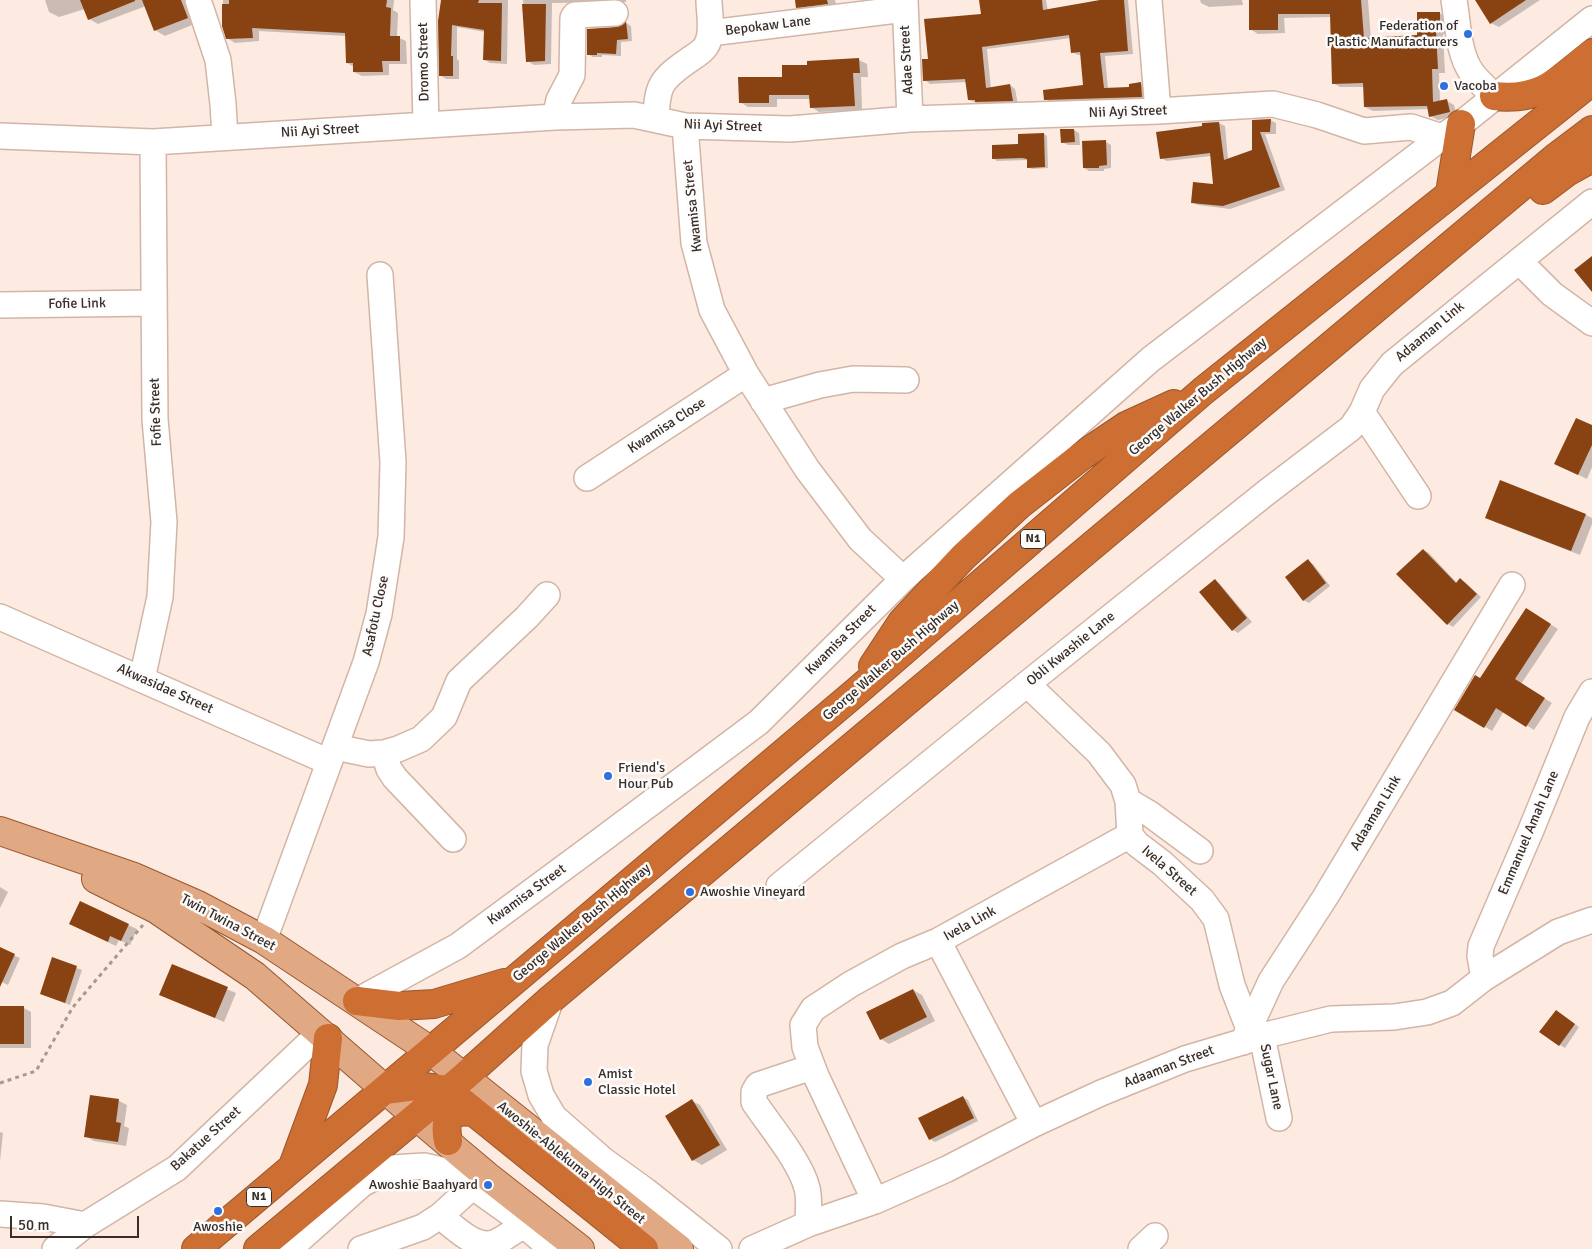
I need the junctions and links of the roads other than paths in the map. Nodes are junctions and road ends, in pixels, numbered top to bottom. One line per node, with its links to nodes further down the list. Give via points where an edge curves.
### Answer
1 (198, 0): 22 (street, via 218,60)
2 (423, 0): 17 (street, Dromo Street)
3 (709, 0): 9 (street)
4 (1150, 0): 13 (street)
5 (1454, 0): 12 (street, via 1466,61 1472,73)
6 (905, 4): 9 (street, Bepokaw Lane); 15 (street, Adae Street)
7 (615, 13): 14 (street, via 575,15 572,75 559,100)
8 (1592, 18): 12 (street)
9 (710, 33): 16 (street, Bepokaw Lane, via 707,45 700,53 676,69 660,87)
10 (1592, 53): 12 (highway, via 1544,90 1523,97)
11 (1592, 81): 25 (highway, George Walker Bush Highway / N1)
12 (1494, 96): 20 (street)
13 (1158, 111): 15 (street, Nii Ayi Street); 20 (street, Nii Ayi Street, via 1273,104 1364,131 1411,128)
14 (555, 117): 16 (street, Nii Ayi Street, via 634,115); 17 (street, Nii Ayi Street)
15 (910, 119): 18 (street, Nii Ayi Street, via 790,129)
16 (656, 120): 18 (street, Nii Ayi Street)
17 (426, 125): 22 (street, Nii Ayi Street)
18 (686, 126): 33 (street, Kwamisa Street, via 694,243 712,310)
19 (1592, 130): 32 (highway)
20 (1451, 131): 25 (highway); 39 (street, via 1150,359)
21 (0, 136): 23 (street, Nii Ayi Street)
22 (225, 137): 23 (street, Nii Ayi Street)
23 (153, 142): 29 (street, Fofie Street)
24 (1592, 158): 32 (highway, via 1567,172 1389,313)
25 (1450, 193): 58 (highway, George Walker Bush Highway / N1, via 1203,391 856,692)
26 (1592, 202): 27 (street, Adaaman Link)
27 (1519, 261): 31 (street, via 1552,294); 36 (street, Adaaman Link, via 1392,364 1372,388)
28 (380, 275): 47 (street, Asafotu Close, via 393,462 391,537 380,614)
29 (154, 303): 30 (street, Fofie Link); 43 (street, Fofie Street, via 155,419 164,522 160,597)
30 (0, 305)
31 (1592, 323)
32 (1337, 339): 59 (highway)
33 (746, 374): 35 (street, Kwamisa Street); 37 (street, Kwamisa Close)
34 (906, 380): 35 (street, via 853,379 820,384)
35 (763, 401): 39 (street, Kwamisa Street, via 807,469 860,539)
36 (1362, 412): 38 (street); 44 (street, Obli Kwashie Lane, via 1351,428)
37 (587, 478)
38 (1418, 496)
39 (903, 579): 60 (street, Kwamisa Street, via 759,722 458,946)
40 (1512, 586): 62 (street, Adaaman Link, via 1326,896 1271,981)
41 (547, 595): 46 (street, via 459,681 444,716 436,725 421,739)
42 (0, 617): 43 (street, Akwasidae Street)
43 (142, 679): 47 (street, Akwasidae Street)
44 (1027, 684): 48 (street, Ivela Street, via 1099,754 1122,785); 53 (street, Obli Kwashie Lane)
45 (1592, 692): 57 (street, Emmanuel Amah Lane, via 1577,717 1481,946)
46 (384, 753): 47 (street, Akwasidae Street); 51 (street, via 395,778)
47 (332, 754): 55 (street, Asafotu Close)
48 (1128, 801): 50 (street, Ivela Street); 52 (street)
49 (3, 832): 55 (main road, Twin Twina Street, via 134,876 198,904); 61 (main road, Twin Twina Street, via 156,909 255,976)
50 (1130, 835): 56 (street, Ivela Link); 62 (street, Ivela Street, via 1202,900 1216,919 1232,985)
51 (453, 839)
52 (1200, 851)
53 (780, 886)
54 (1592, 920): 57 (street, Adaaman Street, via 1558,932)
55 (264, 940): 60 (main road, Twin Twina Street)
56 (938, 941): 64 (street, via 902,956 813,1009 803,1025); 70 (street, Ivela Link)
57 (1484, 978): 62 (street, Adaaman Street, via 1452,1003 1428,1012 1394,1017 1331,1019)
58 (515, 980): 60 (highway, via 434,1004 399,1006); 63 (highway, George Walker Bush Highway / N1)
59 (551, 999): 65 (highway); 89 (street, Awoshie-Ablekuma High Street, via 535,1045 534,1071 541,1095 554,1117 603,1160)
60 (357, 1001): 63 (main road, Twin Twina Street)
61 (324, 1035): 66 (main road, Twin Twina Street); 72 (highway, via 324,1085); 78 (street, Bakatue Street, via 177,1168)
62 (1251, 1036): 69 (street, Sugar Lane); 70 (street, Adaaman Street, via 1184,1059)
63 (431, 1051): 65 (main road, Awoshie-Ablekuma High Street); 66 (highway, George Walker Bush Highway / N1)
64 (812, 1066): 74 (street); 77 (street, via 758,1085 754,1092 754,1102 804,1178)
65 (455, 1084): 66 (highway); 67 (highway); 68 (highway); 88 (main road, Awoshie-Ablekuma High Street)
66 (385, 1090): 68 (main road); 72 (highway, George Walker Bush Highway / N1)
67 (474, 1112): 71 (highway, via 464,1111 449,1118 445,1128); 87 (highway)
68 (416, 1117): 71 (main road); 82 (highway)
69 (1279, 1118)
70 (1034, 1124): 74 (street, Adaaman Street)
71 (448, 1142): 86 (main road)
72 (291, 1170): 81 (highway, George Walker Bush Highway / N1)
73 (473, 1186): 76 (street); 79 (street); 83 (street, via 446,1171 424,1166 393,1168 362,1184)
74 (875, 1202): 77 (street, Adaaman Street)
75 (0, 1214): 78 (street, via 43,1217)
76 (440, 1216): 79 (street, via 473,1242 482,1245 492,1244); 84 (street, via 423,1226)
77 (808, 1224): 90 (street, Adaaman Street)
78 (84, 1225): 80 (street, Bakatue Street)
79 (524, 1225): 85 (street)
80 (55, 1249)
81 (196, 1249)
82 (258, 1249)
83 (289, 1249)
84 (360, 1249)
85 (552, 1249)
86 (580, 1249)
87 (644, 1249)
88 (678, 1249)
89 (719, 1249)
90 (752, 1249)

